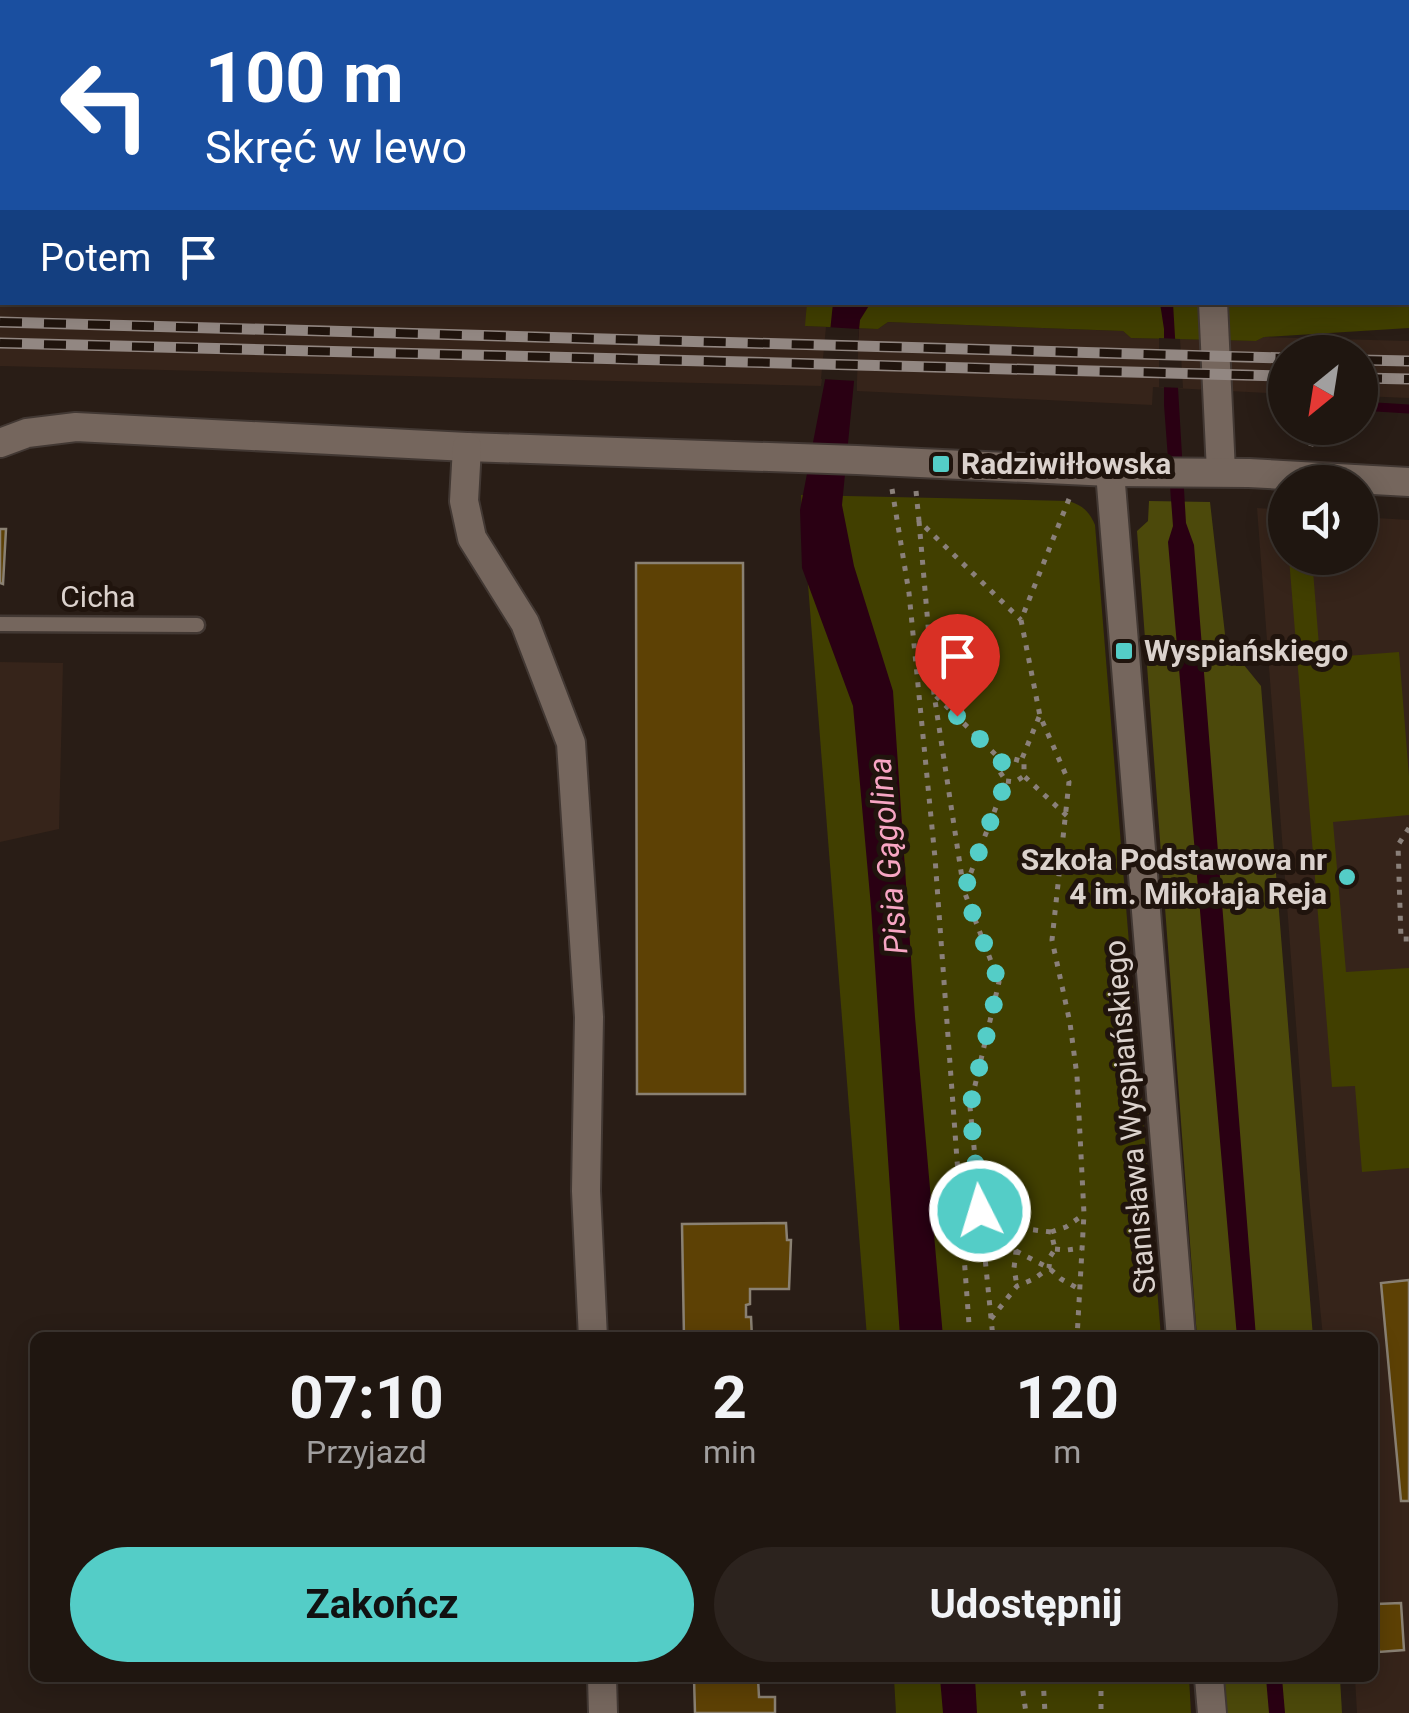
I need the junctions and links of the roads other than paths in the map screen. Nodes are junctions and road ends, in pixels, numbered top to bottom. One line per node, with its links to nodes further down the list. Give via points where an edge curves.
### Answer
1 (1213, 305): 5 (street)
2 (0, 443): 3 (street, via 76,427)
3 (467, 447): 4 (street); 9 (street, via 464,501 472,538 526,623 571,743 589,1017 586,1191)
4 (1122, 472): 5 (street); 10 (street, Stanisława Wyspiańskiego)
5 (1220, 472): 6 (street)
6 (1409, 482)
7 (0, 624): 8 (lane, Cicha)
8 (196, 625)
9 (594, 1332)
10 (1180, 1332)
11 (602, 1682): 13 (street)
12 (1209, 1682): 14 (street)
13 (603, 1713)
14 (1212, 1713)

